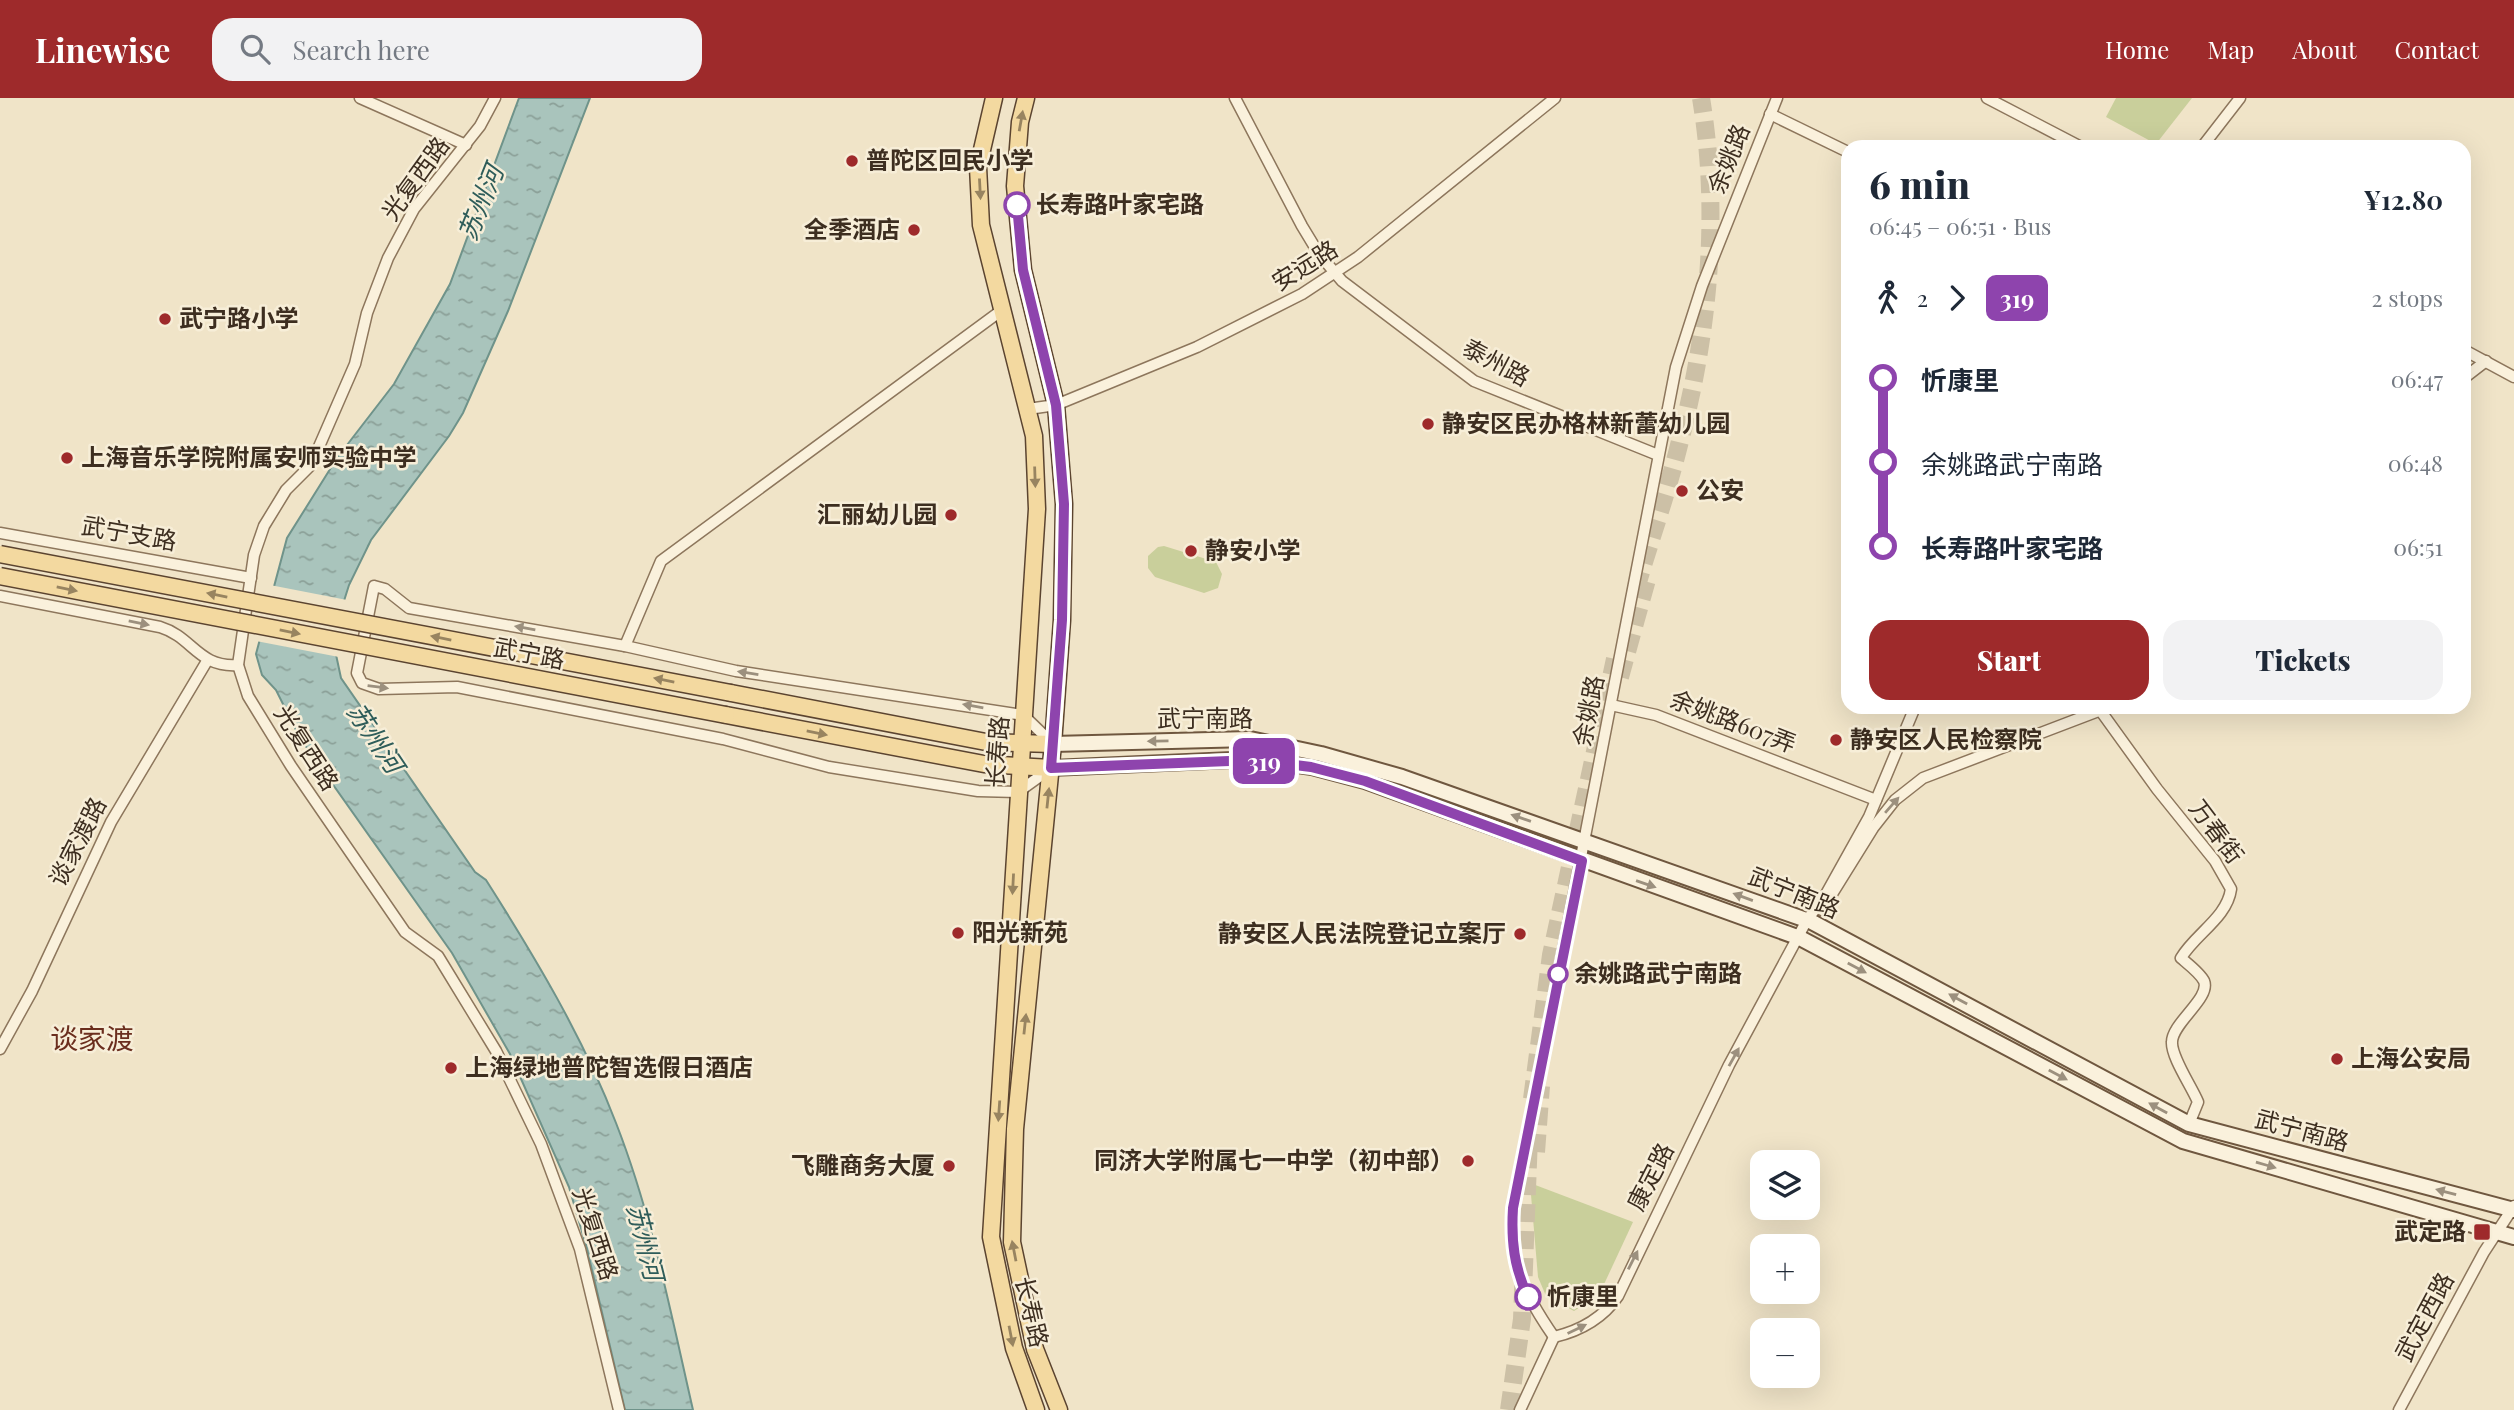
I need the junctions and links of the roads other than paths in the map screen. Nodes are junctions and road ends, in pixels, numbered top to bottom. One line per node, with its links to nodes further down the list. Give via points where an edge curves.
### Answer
1 (360, 98): 13 (street)
2 (495, 98): 13 (street, 光复西路)
3 (994, 98): 16 (main road, 长寿路, one-way to 16, via 978,167 981,225)
4 (1026, 98): 21 (main road, 长寿路, one-way to 4, via 1015,186)
5 (1235, 98): 15 (street, 泰州路, via 1302,226)
6 (1555, 98): 15 (street, 安远路)
7 (1777, 98): 10 (street, 余姚路)
8 (1987, 98): 11 (street)
9 (2240, 98): 12 (street)
10 (1770, 114): 14 (street); 22 (street, 余姚路, via 1685,335)
11 (2068, 140)
12 (2207, 140)
13 (466, 145): 26 (street, 光复西路, via 414,209 387,258 336,411 311,465 286,490 264,526)
14 (1841, 149)
15 (1335, 274): 21 (street, 安远路, via 1198,347); 22 (street, 泰州路, via 1474,381)
16 (1002, 310): 21 (main road, 长寿路); 28 (street, via 661,561)
17 (2471, 354): 18 (street)
18 (2486, 361): 19 (street); 20 (street)
19 (2471, 373)
20 (2514, 377)
21 (1041, 408): 35 (main road, 长寿路, one-way to 35, via 1034,436 1037,509); 36 (main road, 长寿路, via 1064,504)
22 (1658, 455): 31 (street, 余姚路)
23 (0, 533): 26 (street, 武宁支路)
24 (0, 554): 37 (main road, 武宁路, one-way to 24, bridge, via 986,742)
25 (0, 576): 38 (main road, 武宁路, one-way to 38, bridge, via 984,764)
26 (251, 578): 30 (street, 光复西路)
27 (0, 596): 29 (street, one-way to 29, via 166,628)
28 (625, 646): 35 (street, one-way to 28, via 736,671); 40 (street, one-way to 40, via 409,608 374,586 357,673 362,683 379,689 457,687 723,739 829,767 956,788)
29 (207, 661): 30 (street); 46 (street, 谈家渡路, via 111,821)
30 (238, 665): 52 (street, 光复西路, via 248,696 291,766 405,932 438,956 496,1051 536,1133 580,1249)
31 (1611, 705): 41 (street, 余姚路607弄, via 1656,715); 42 (street, 余姚路)
32 (1912, 714): 41 (street, 康定路)
33 (2090, 714): 44 (street, 康定路, one-way to 33, via 1830,900 1873,828 1917,782)
34 (2107, 714): 47 (street, 万春街, via 2231,889 2212,923 2181,958 2205,986 2172,1038 2173,1051 2198,1102)
35 (1023, 715): 36 (street); 37 (main road, 长寿路)
36 (1053, 744): 37 (main road, 武宁南路); 39 (main road, 长寿路); 42 (main road, 武宁南路, one-way to 36, via 1391,774 1250,739)
37 (1022, 745): 38 (main road, 长寿路)
38 (1020, 767): 39 (main road, 武宁路); 40 (main road, 长寿路)
39 (1051, 768): 40 (street); 43 (main road, 武宁南路, via 1255,760 1311,767 1365,781); 54 (main road, 长寿路, one-way to 39, via 1035,1349 1012,1242 1015,1129)
40 (1018, 792): 53 (main road, 长寿路, one-way to 53, via 991,1237 1014,1348)
41 (1876, 800): 44 (street, 康定路)
42 (1586, 840): 43 (street, 余姚路); 44 (main road, 武宁南路, one-way to 42)
43 (1582, 861): 45 (main road, 武宁南路, one-way to 45); 51 (street, 余姚路, via 1511,1239 1527,1295)
44 (1810, 921): 45 (street, 康定路); 47 (main road, 武宁南路, one-way to 44)
45 (1800, 938): 49 (main road, 武宁南路, one-way to 49, via 2183,1141); 51 (street, 康定路, one-way to 45, via 1598,1318 1618,1296 1729,1065)
46 (0, 1049)
47 (2189, 1124): 48 (main road, 武宁南路, one-way to 47)
48 (2513, 1209): 49 (street, 武定西路)
49 (2495, 1233): 50 (main road, 武宁南路); 56 (street, 武定西路)
50 (2514, 1237)
51 (1554, 1337): 55 (street)
52 (619, 1410)
53 (1035, 1410)
54 (1059, 1410)
55 (1520, 1410)
56 (2399, 1410)

